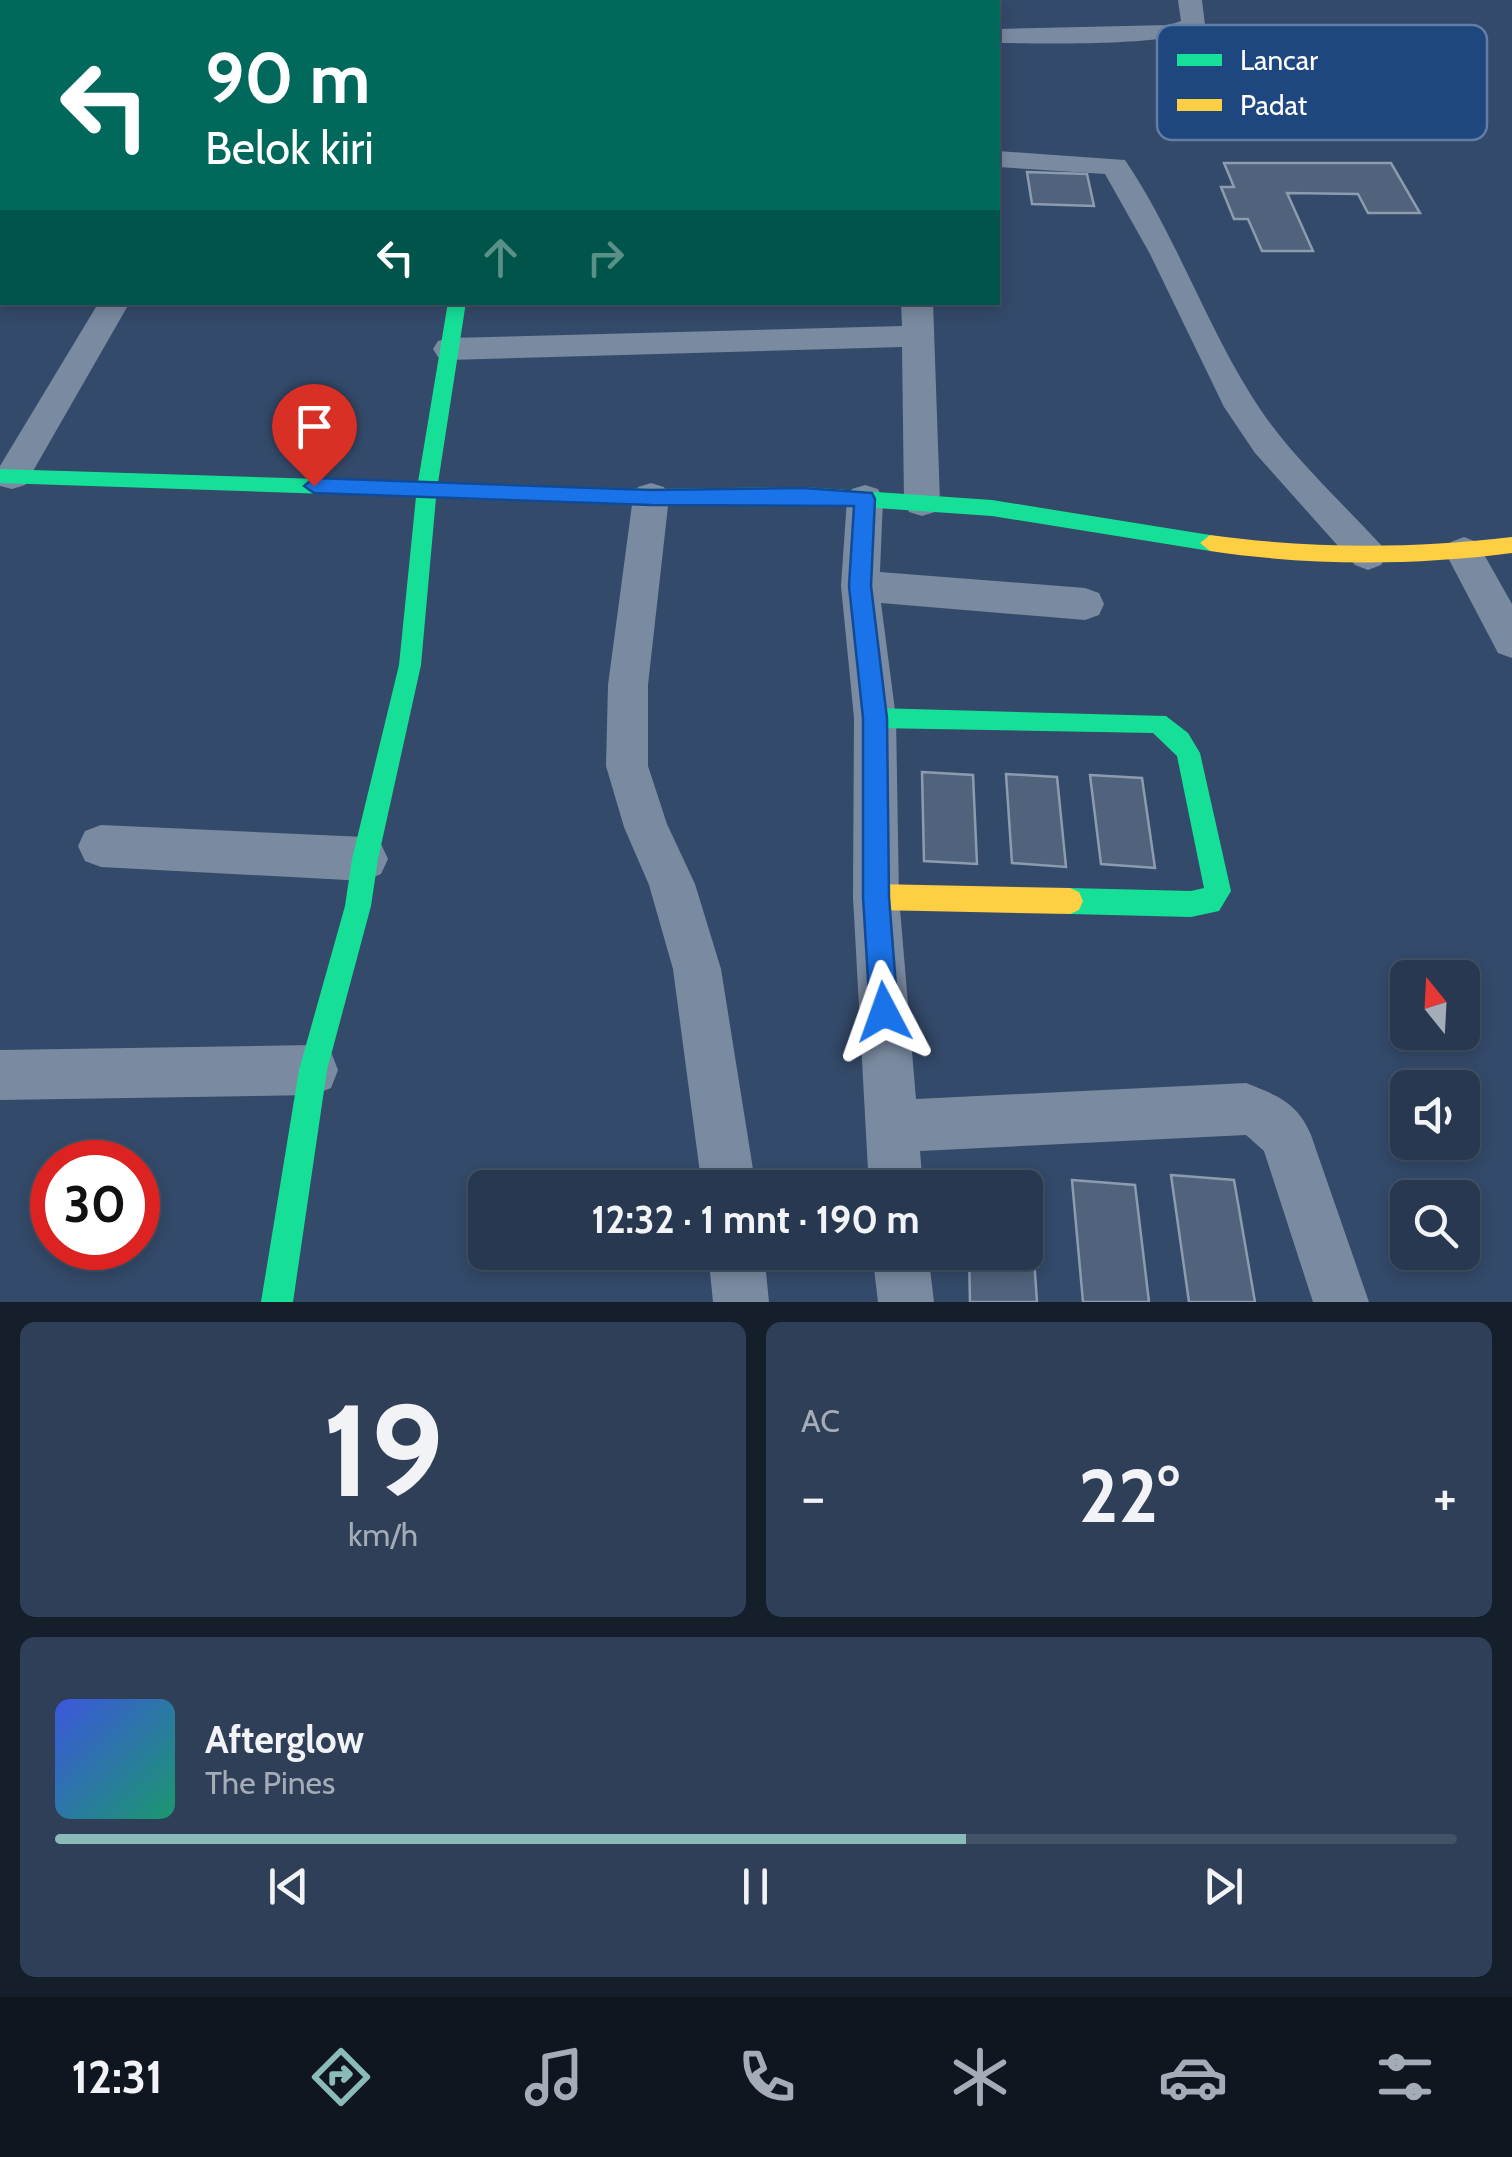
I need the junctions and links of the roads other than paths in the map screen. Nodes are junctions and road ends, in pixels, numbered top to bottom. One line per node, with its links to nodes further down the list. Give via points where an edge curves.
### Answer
1 (1190, 0): 2 (street)
2 (1193, 25)
3 (1157, 32): 4 (street)
4 (1000, 36)
5 (1000, 160): 17 (street, via 1116,166 1236,399)
6 (113, 305): 10 (street)
7 (456, 305): 9 (street)
8 (918, 319): 9 (street); 14 (street)
9 (449, 348): 11 (street)
10 (6, 476): 11 (street)
11 (427, 489): 12 (street); 23 (street, via 410,664)
12 (651, 497): 13 (street); 28 (street, via 628,686 627,766 697,969)
13 (865, 499): 14 (street); 18 (street)
14 (922, 502): 17 (street, via 1229,546)
15 (1512, 544): 16 (street)
16 (1464, 552): 17 (street); 20 (street)
17 (1368, 555)
18 (860, 586): 19 (street); 21 (street)
19 (1085, 604)
20 (1512, 641)
21 (875, 718): 24 (street); 24 (street, via 1158,723 1188,753 1218,891 1210,902 1191,904)
22 (102, 846): 23 (street)
23 (365, 859): 25 (street)
24 (876, 897): 27 (street)
25 (314, 1070): 26 (street); 32 (street)
26 (0, 1075)
27 (892, 1126): 29 (street); 35 (street, via 1246,1109 1285,1135)
28 (726, 1170)
29 (895, 1170)
30 (738, 1270): 33 (street)
31 (902, 1270): 34 (street)
32 (277, 1302)
33 (741, 1302)
34 (906, 1302)
35 (1341, 1302)

